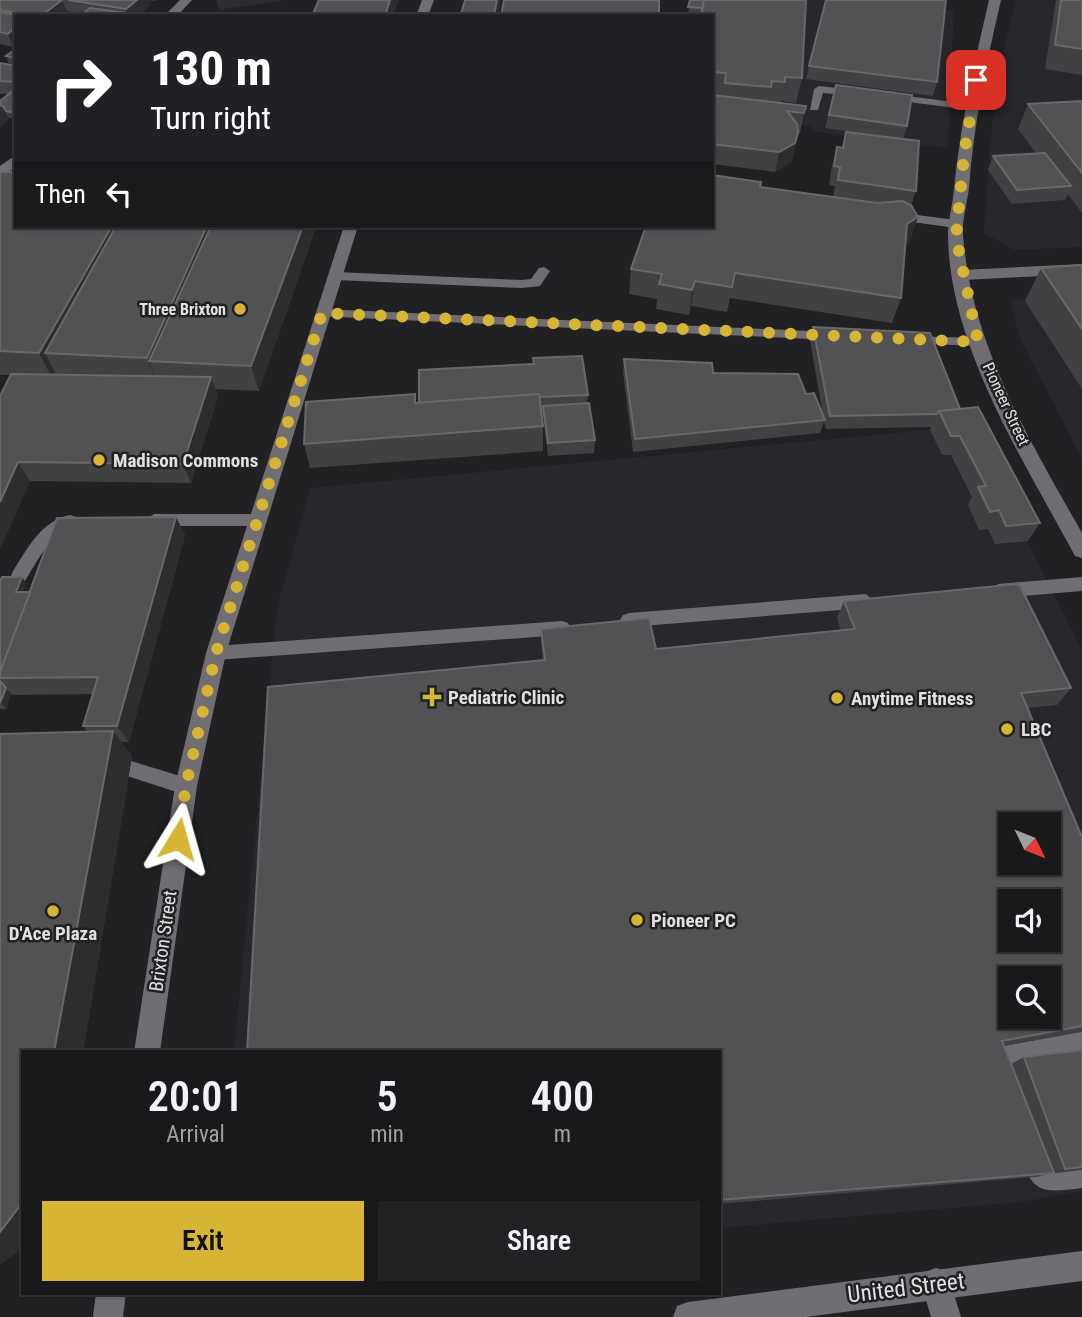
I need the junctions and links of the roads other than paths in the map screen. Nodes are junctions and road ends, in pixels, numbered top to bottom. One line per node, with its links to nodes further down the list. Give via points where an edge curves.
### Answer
1 (186, 0): 3 (street)
2 (995, 0): 4 (street, Pioneer Street)
3 (172, 14)
4 (970, 107): 5 (lane, via 819,89); 9 (street, Pioneer Street)
5 (814, 108)
6 (14, 161): 7 (street)
7 (0, 174)
8 (877, 214): 9 (lane)
9 (956, 224): 13 (street, Pioneer Street)
10 (350, 228): 14 (street, Brixton Street)
11 (1082, 269): 13 (street)
12 (544, 271): 14 (lane, via 535,283 522,284)
13 (962, 275): 18 (street, Pioneer Street)
14 (335, 276): 15 (street, Brixton Street)
15 (322, 313): 16 (lane); 20 (street, Brixton Street)
16 (844, 337)
17 (896, 340): 18 (lane)
18 (978, 342): 22 (street, Pioneer Street, via 1026,447)
19 (143, 520): 20 (lane)
20 (259, 520): 29 (street, Brixton Street)
21 (91, 521): 23 (lane, via 58,525)
22 (1082, 551)
23 (19, 576)
24 (1082, 584): 25 (lane)
25 (982, 592)
26 (888, 599): 27 (lane)
27 (609, 623)
28 (583, 626): 29 (lane)
29 (216, 653): 31 (street, Brixton Street)
30 (131, 769): 31 (lane)
31 (186, 786): 33 (street, Brixton Street)
32 (1082, 1042): 34 (lane, via 1002,1056 999,1061)
33 (147, 1050)
34 (1012, 1098)
35 (1025, 1134): 36 (lane, via 1037,1170 1048,1181)
36 (1082, 1176)
37 (1082, 1266): 38 (street, United Street)
38 (936, 1283): 41 (street, United Street); 42 (street)
39 (111, 1295): 40 (street)
40 (108, 1317)
41 (688, 1317)
42 (946, 1317)

